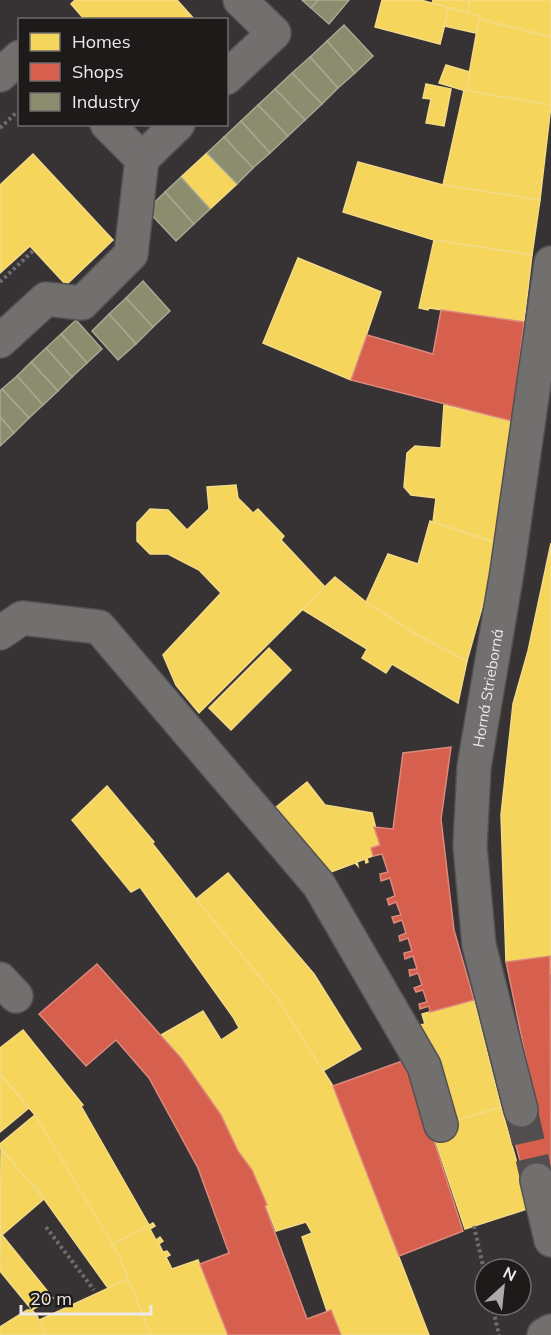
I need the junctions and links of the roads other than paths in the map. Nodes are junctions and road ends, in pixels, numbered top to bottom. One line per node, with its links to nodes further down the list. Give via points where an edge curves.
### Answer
1 (240, 0): 4 (street, via 274,33)
2 (18, 59): 3 (street)
3 (0, 75)
4 (228, 76)
5 (109, 126): 7 (street)
6 (176, 126): 7 (street)
7 (142, 159): 9 (street, via 131,254 82,303 46,299)
8 (551, 263): 10 (street, Horná Strieborná)
9 (0, 341)
10 (540, 419): 12 (street, Horná Strieborná, via 507,572 474,767 470,846 479,945)
11 (0, 633): 13 (street, via 22,618 99,627 319,885 424,1066)
12 (520, 1110)
13 (441, 1125)
14 (537, 1180): 15 (street)
15 (551, 1240)
16 (551, 1331): 17 (street)
17 (544, 1335)

